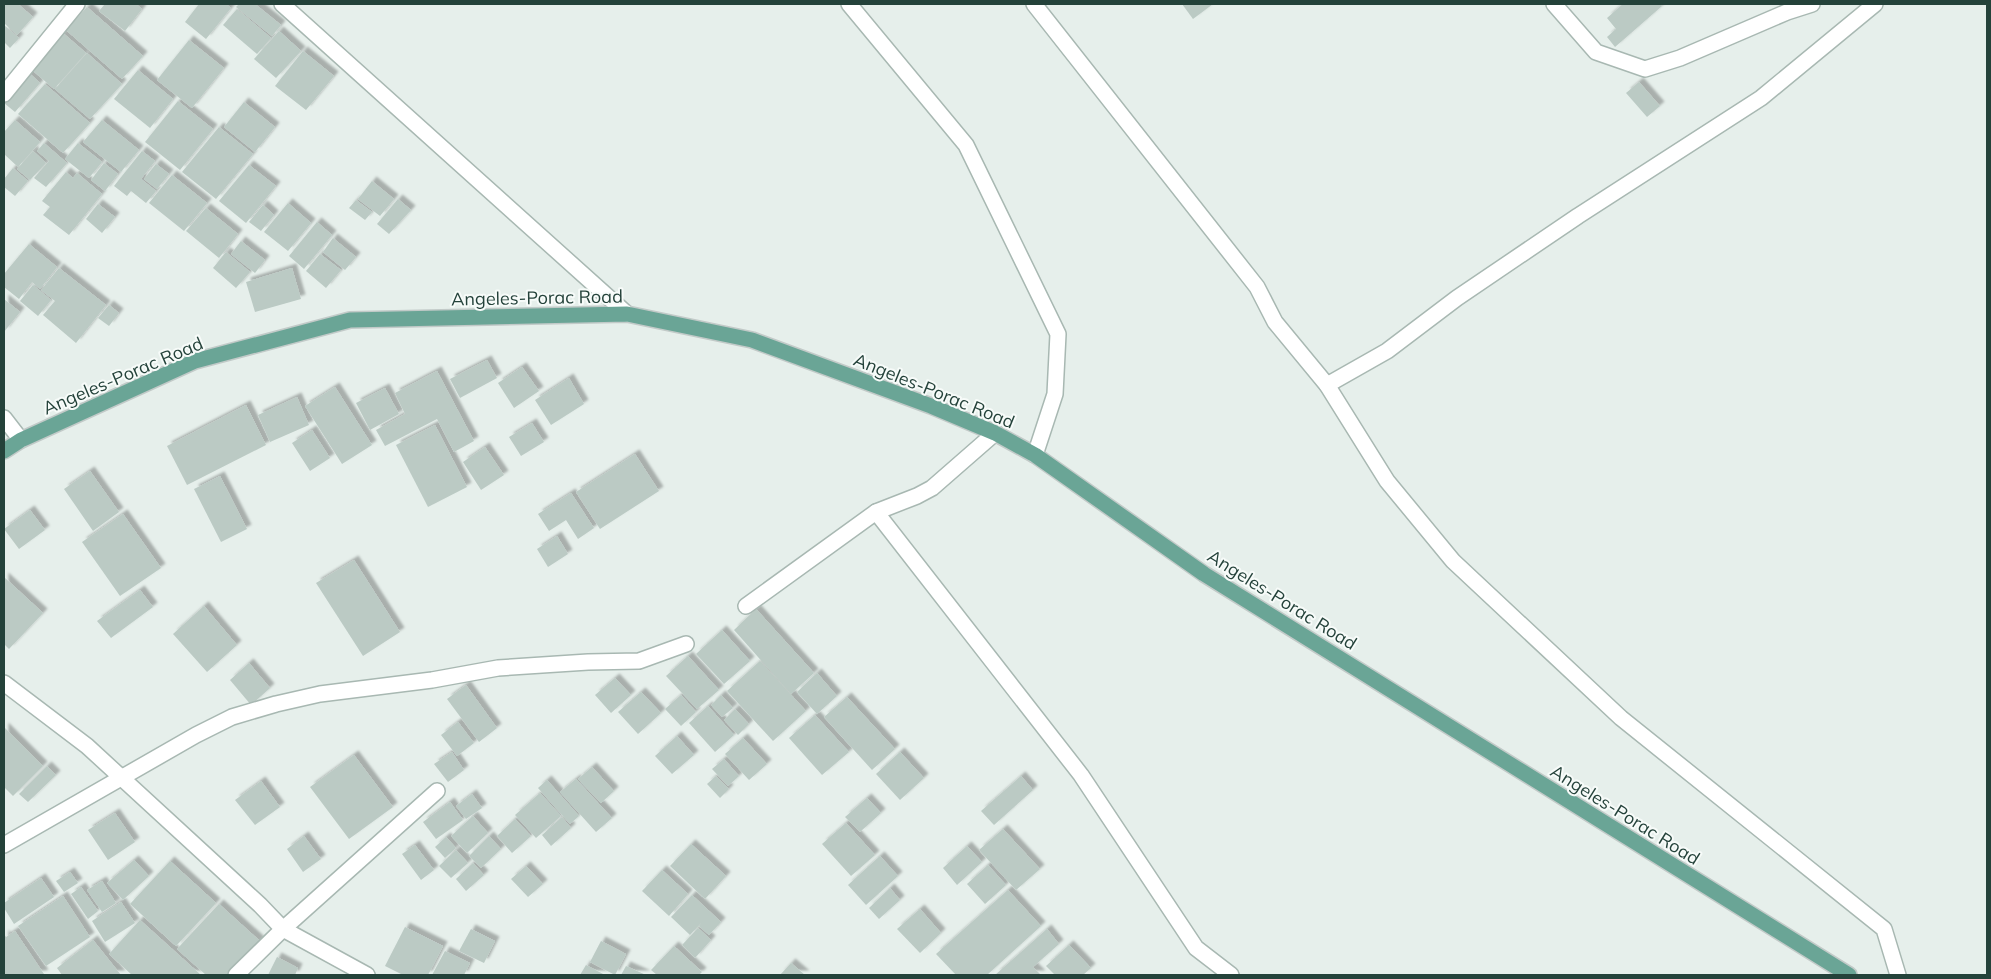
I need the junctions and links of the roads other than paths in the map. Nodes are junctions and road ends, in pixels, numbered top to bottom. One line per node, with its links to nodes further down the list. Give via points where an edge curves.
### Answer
1 (77, 4): 8 (street)
2 (282, 4): 9 (street)
3 (849, 4): 15 (street, via 966,145 1058,334 1055,394)
4 (1034, 4): 10 (street, via 1257,287 1276,322)
5 (1554, 4): 6 (street, via 1596,52 1646,69)
6 (1812, 4)
7 (1875, 4): 10 (street, via 1761,98 1529,249 1387,351)
8 (4, 94)
9 (627, 314): 12 (main road, Angeles-Porac Road, via 752,340); 13 (main road, Angeles-Porac Road, via 350,320 195,361)
10 (1327, 385): 28 (street, via 1387,480 1453,561 1622,718 1884,929)
11 (4, 418): 13 (street)
12 (995, 433): 15 (main road, Angeles-Porac Road); 16 (street, via 932,488)
13 (21, 440): 14 (main road, Angeles-Porac Road)
14 (4, 451)
15 (1035, 455): 27 (main road, Angeles-Porac Road, via 1204,574)
16 (876, 512): 17 (street); 26 (street, via 1081,776 1196,948)
17 (746, 606)
18 (686, 644): 20 (street, via 639,661 498,668 320,694 276,704 232,717)
19 (4, 683): 20 (street)
20 (121, 776): 22 (street); 23 (street)
21 (437, 790): 23 (street)
22 (4, 845)
23 (283, 929): 24 (street); 25 (street)
24 (236, 975)
25 (367, 975)
26 (1231, 975)
27 (1849, 975)
28 (1898, 975)

